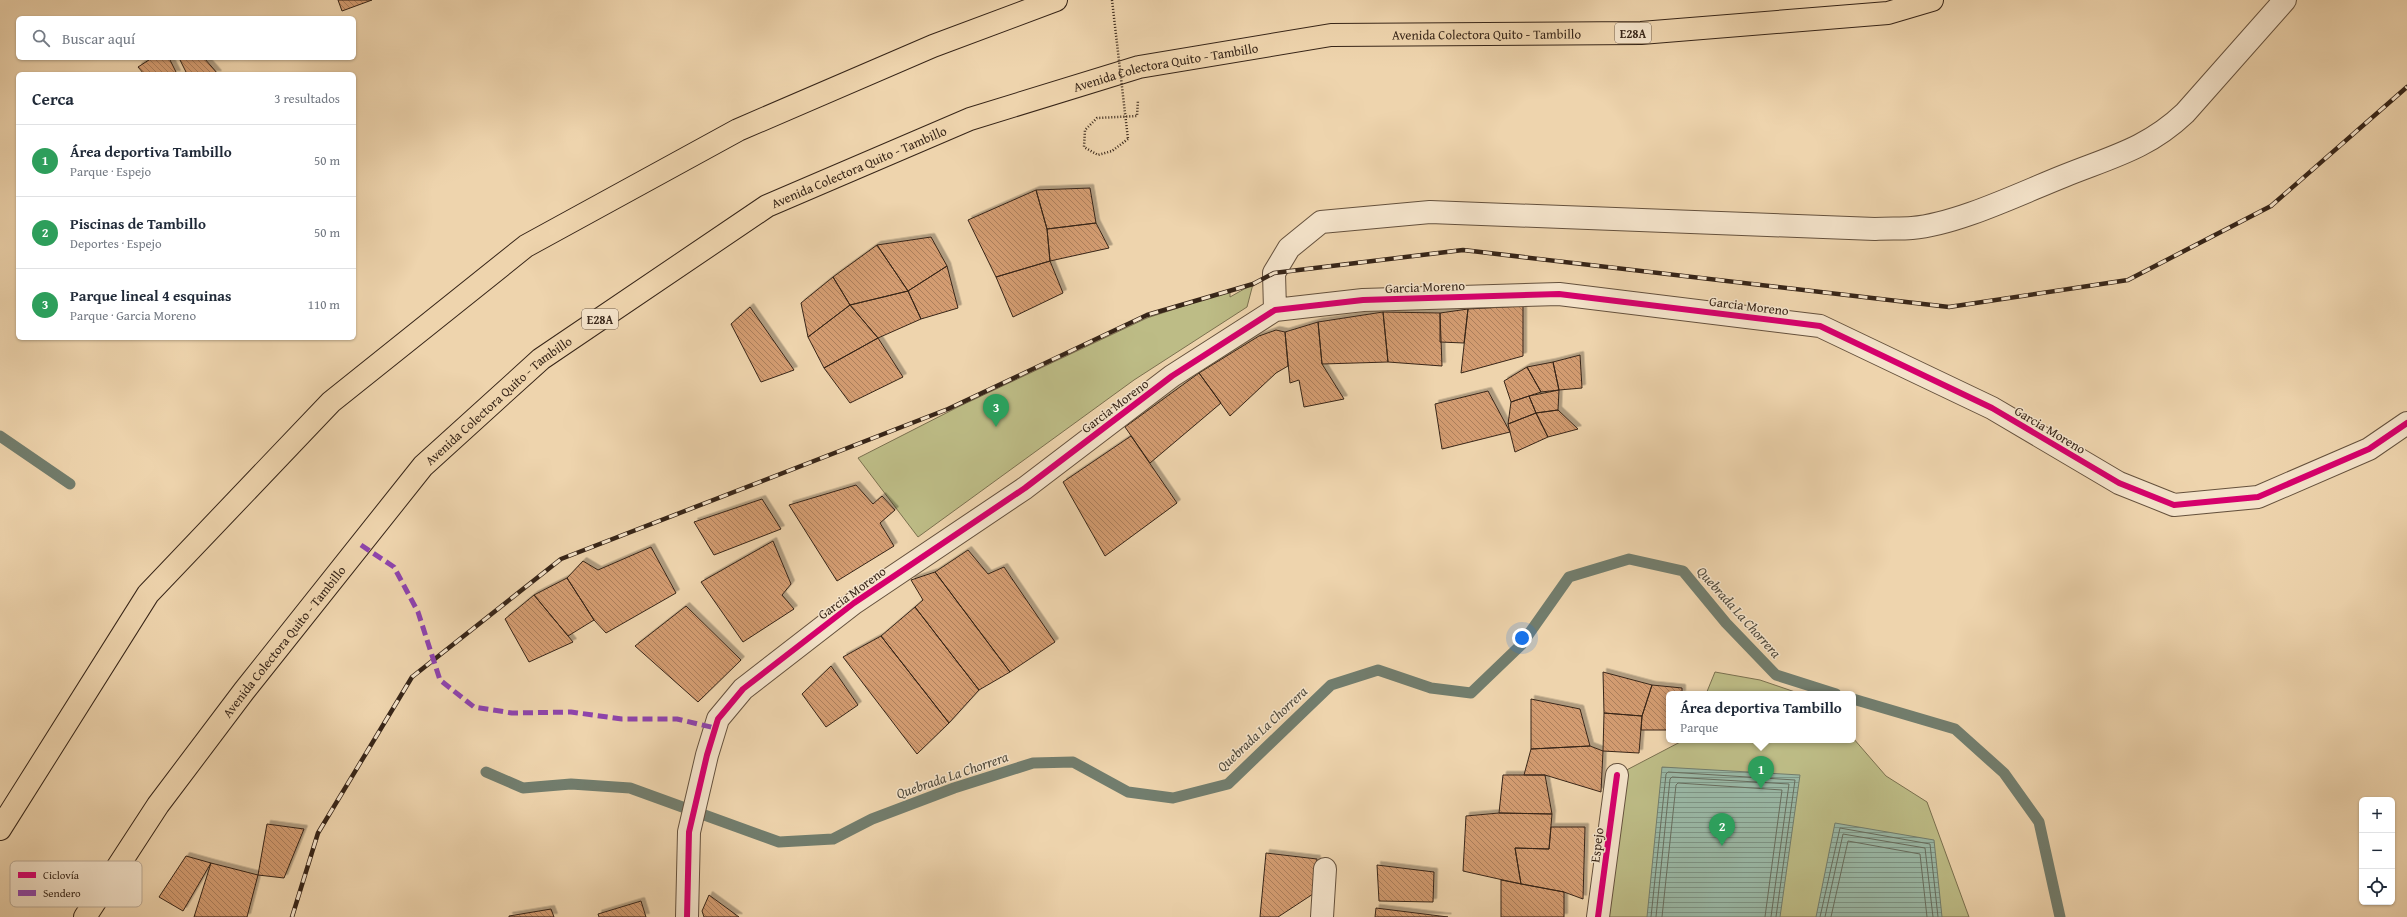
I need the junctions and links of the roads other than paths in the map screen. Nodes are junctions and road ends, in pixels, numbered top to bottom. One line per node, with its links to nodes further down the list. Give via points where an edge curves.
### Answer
1 (1056, 0): 7 (highway, via 933,46 738,130 526,246 331,402 148,594)
2 (1932, 0): 8 (highway, Avenida Colectora Quito - Tambillo / E28A, via 1888,13 1640,33 1331,35 1139,67 970,118 767,206 541,359 423,466 244,691 158,805)
3 (2285, 0): 4 (street, via 2185,113 2166,130 2143,145 2117,156 1962,216 1913,228 1875,229 1430,212 1321,222 1289,248 1274,273)
4 (1275, 310): 5 (street, Garcia Moreno, via 1363,300 1559,294 1820,326 1992,408 2118,483 2174,504 2258,497 2369,449); 12 (street, Garcia Moreno, via 1172,376 1025,488 854,603 743,689 718,719 707,755 689,832)
5 (2407, 423)
6 (1617, 775): 14 (street, Espejo)
7 (0, 829)
8 (122, 861)
9 (1325, 869): 13 (street)
10 (92, 907): 11 (highway, Avenida Colectora Quito - Tambillo / E28A)
11 (85, 917)
12 (688, 917)
13 (1322, 917)
14 (1598, 917)

